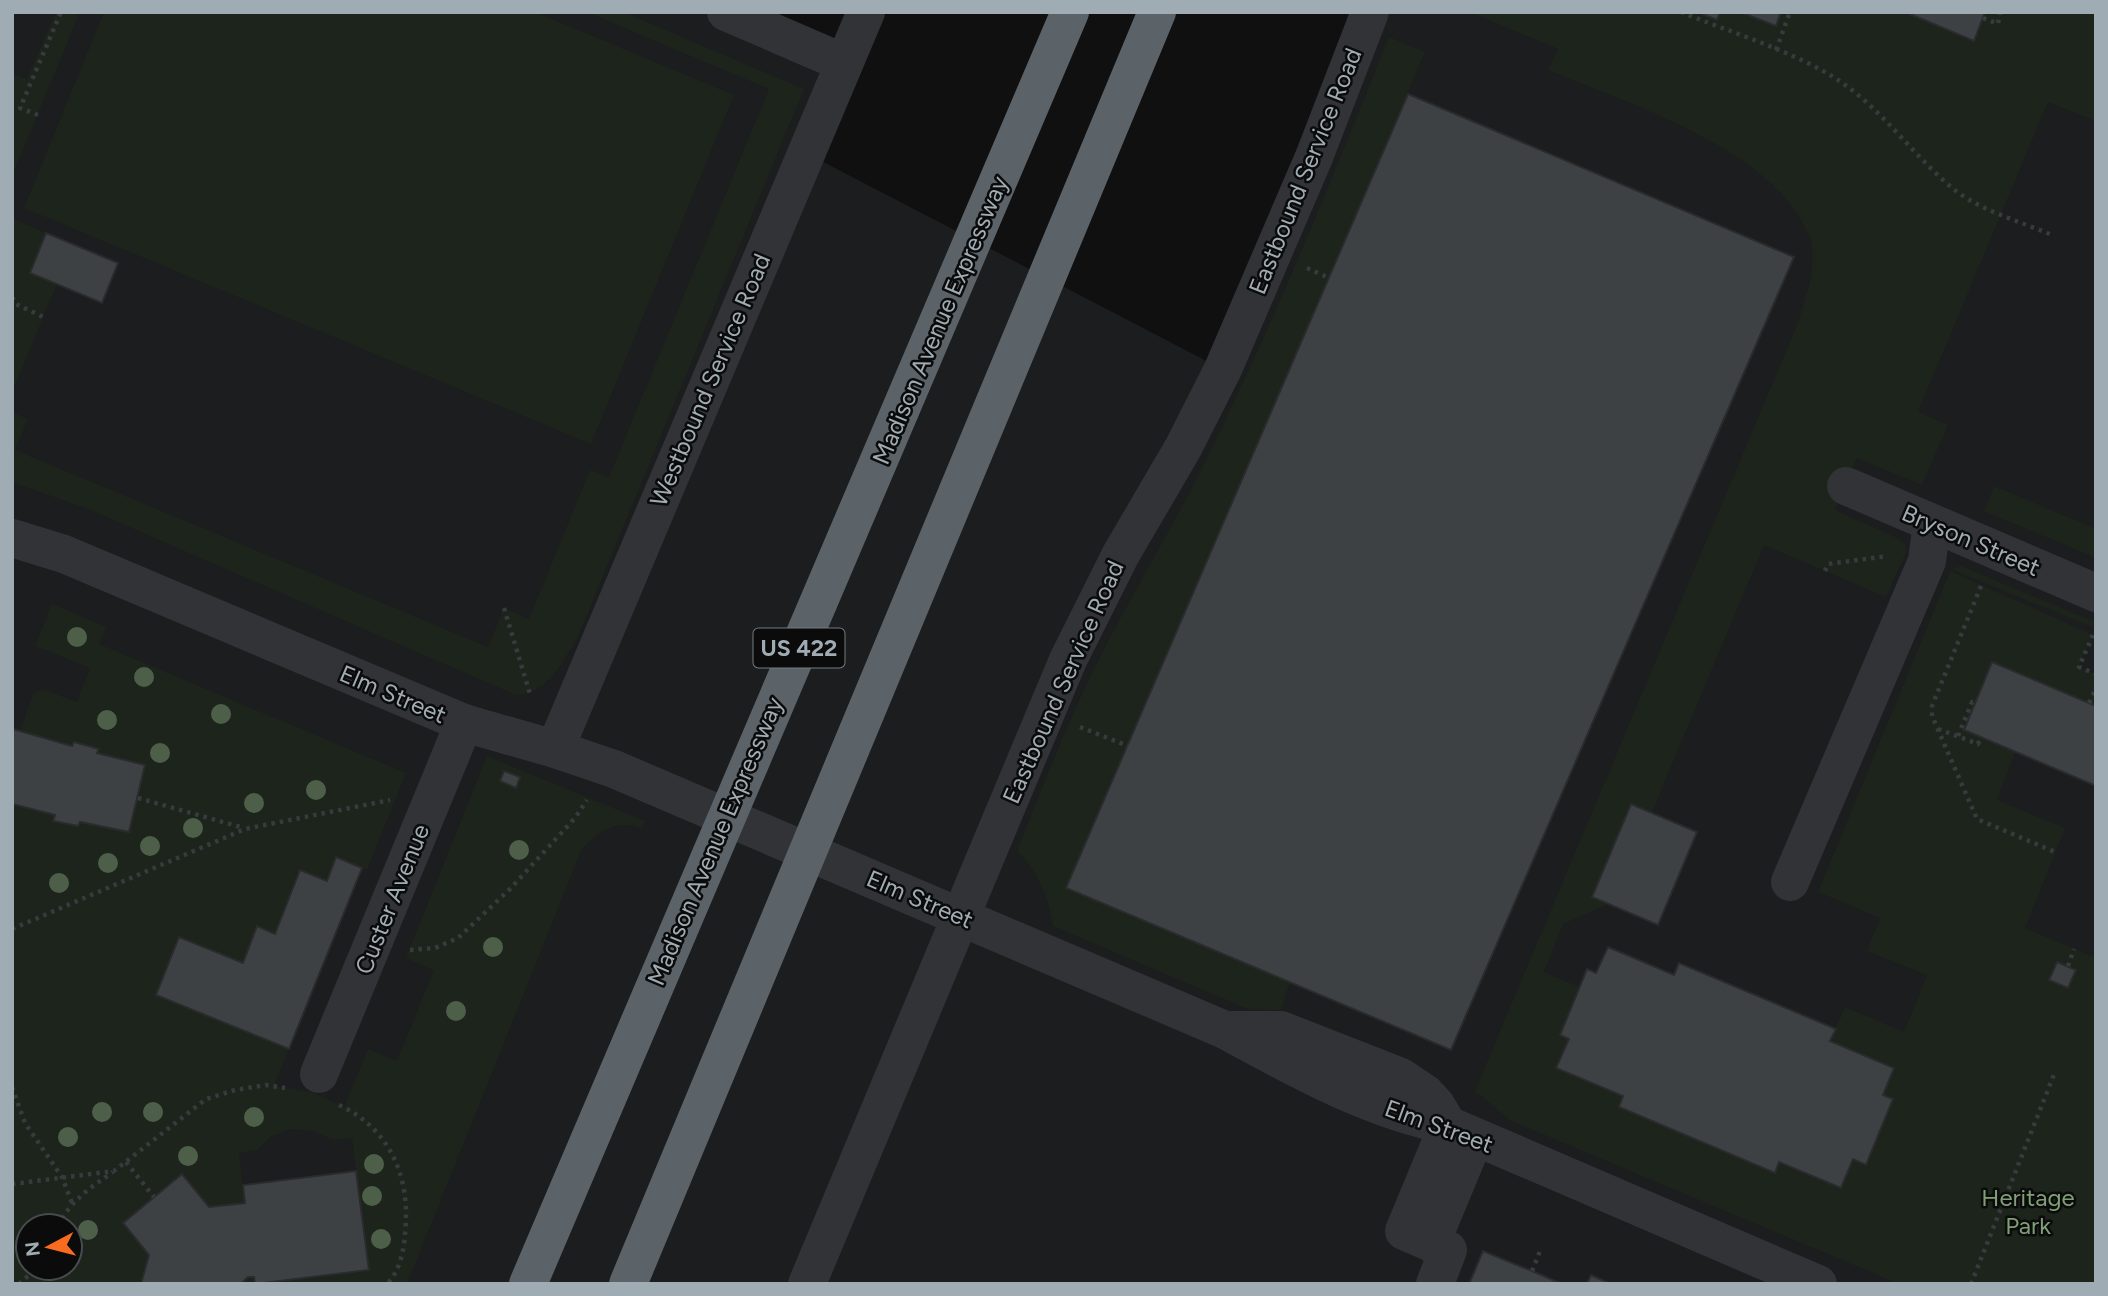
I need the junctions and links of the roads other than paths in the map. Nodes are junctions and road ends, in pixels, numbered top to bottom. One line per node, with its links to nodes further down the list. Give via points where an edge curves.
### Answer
1 (726, 12): 6 (street)
2 (866, 12): 6 (street, Westbound Service Road)
3 (1070, 12): 17 (highway, Madison Avenue Expressway / US 422)
4 (1157, 12): 18 (highway)
5 (1370, 12): 14 (street, Eastbound Service Road, via 1223,369 1068,660)
6 (844, 63): 12 (street, Westbound Service Road)
7 (1846, 486): 8 (street, Bryson Street)
8 (1932, 523): 10 (street, Bryson Street); 13 (street, via 1927,561)
9 (12, 538): 11 (street, Elm Street, via 64,554)
10 (2096, 593)
11 (464, 723): 12 (street, Elm Street); 15 (street, Custer Avenue)
12 (555, 749): 14 (street, Elm Street, via 614,769)
13 (1790, 881)
14 (961, 916): 16 (street, Elm Street, via 1225,1030 1282,1030 1401,1077 1426,1094); 19 (street, Eastbound Service Road)
15 (315, 1088)
16 (1461, 1131): 20 (street, via 1418,1237 1448,1250); 21 (street, Elm Street)
17 (528, 1284)
18 (628, 1284)
19 (807, 1284)
20 (1435, 1284)
21 (1818, 1284)

